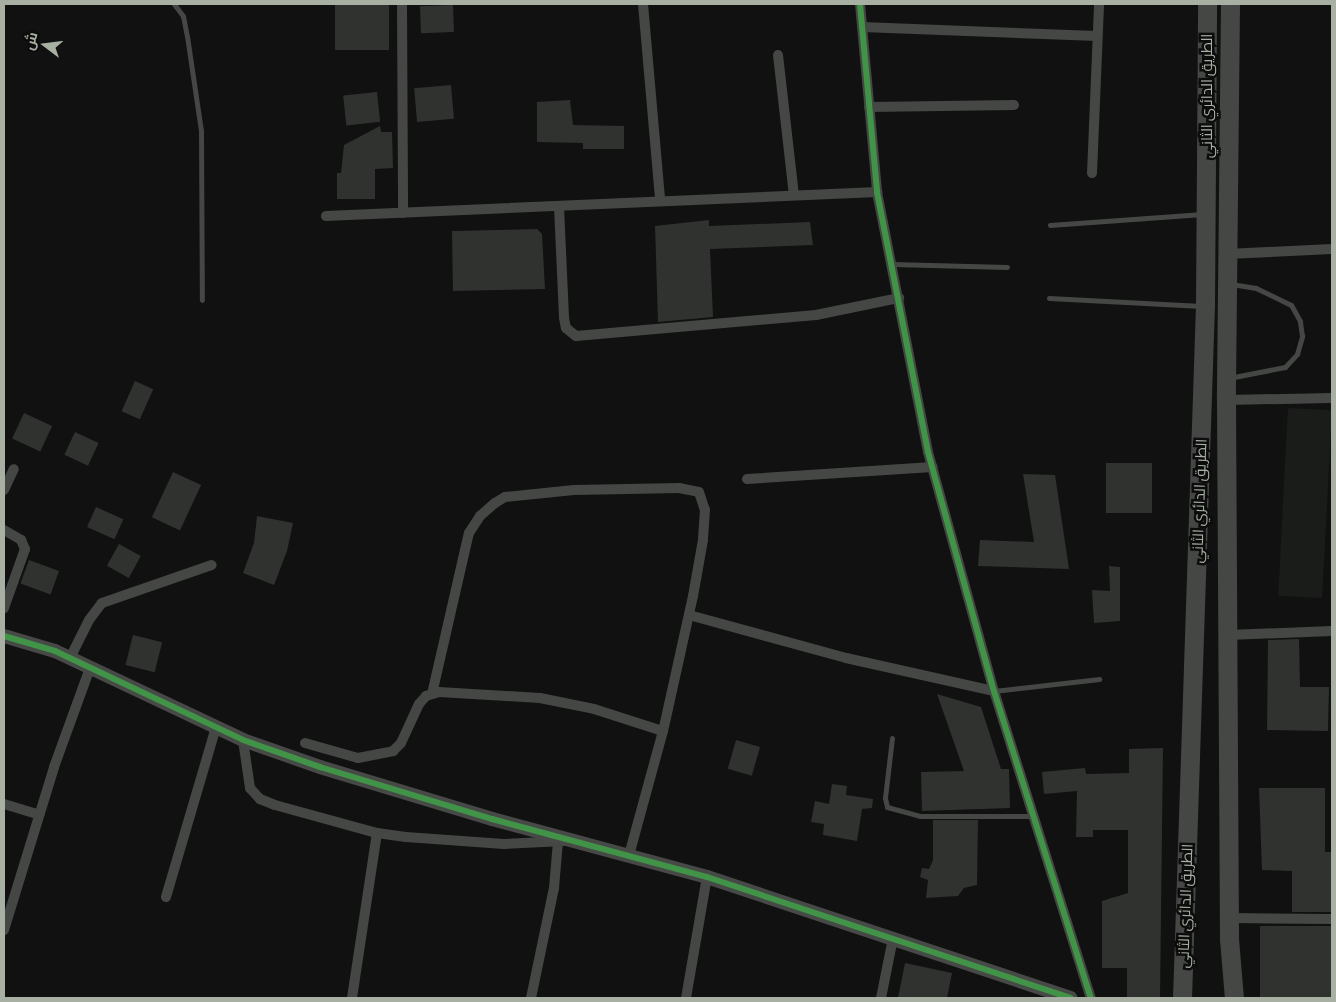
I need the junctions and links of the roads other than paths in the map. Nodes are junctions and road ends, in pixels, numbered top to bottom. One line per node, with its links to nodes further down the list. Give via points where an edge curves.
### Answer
1 (174, 4): 29 (lane, via 183,16 186,30 201,131)
2 (402, 4): 18 (street)
3 (643, 4): 16 (street)
4 (860, 4): 8 (street)
5 (1099, 4): 9 (street)
6 (1207, 4): 19 (highway, الطريق الدائري الثاني)
7 (1230, 4): 23 (highway, الطريق الدائري الثاني)
8 (862, 27): 9 (street); 12 (street)
9 (1097, 36): 13 (street)
10 (778, 56): 15 (street)
11 (1014, 105): 12 (street)
12 (870, 107): 14 (street)
13 (1092, 173)
14 (877, 192): 15 (street); 24 (street)
15 (794, 195): 16 (street)
16 (660, 200): 17 (street)
17 (559, 207): 18 (street); 27 (street, via 564,318 566,328 576,336 816,314)
18 (403, 213): 20 (street)
19 (1206, 214): 21 (lane); 30 (highway, الطريق الدائري الثاني)
20 (326, 216)
21 (1050, 225)
22 (1332, 249): 23 (street)
23 (1227, 254): 26 (highway, الطريق الدائري الثاني)
24 (892, 264): 25 (lane); 27 (street)
25 (1008, 267)
26 (1227, 283): 31 (highway, الطريق الدائري الثاني); 31 (lane, via 1256,288 1291,305 1300,321 1302,336 1297,354 1285,366)
27 (899, 298): 35 (street)
28 (1049, 298): 30 (lane)
29 (202, 300)
30 (1205, 306): 34 (highway, الطريق الدائري الثاني)
31 (1226, 378): 33 (highway, الطريق الدائري الثاني)
32 (1332, 398): 33 (street)
33 (1226, 400): 44 (highway, الطريق الدائري الثاني)
34 (1201, 428): 76 (highway, الطريق الدائري الثاني); 77 (highway, via 1205,468)
35 (933, 467): 37 (street); 49 (street)
36 (14, 469): 38 (street)
37 (747, 479)
38 (4, 490)
39 (4, 530): 41 (street, via 21,540 25,549)
40 (212, 565): 46 (street, via 102,603 89,620)
41 (4, 608)
42 (689, 615): 49 (street, via 846,658); 50 (street, via 703,540 705,510 699,492 679,488 627,488 505,498 480,516 469,533); 52 (street)
43 (1332, 631): 44 (street)
44 (1228, 635): 65 (highway, الطريق الدائري الثاني)
45 (4, 636): 46 (street)
46 (70, 658): 47 (street)
47 (90, 668): 51 (street); 57 (street)
48 (1099, 679): 49 (lane)
49 (994, 690): 58 (street)
50 (432, 694): 52 (street, via 476,692 540,698 594,709); 55 (street, via 419,704 401,743 392,751 358,758)
51 (216, 727): 54 (street); 64 (street)
52 (663, 730): 62 (street)
53 (892, 738): 58 (lane, via 884,798 887,806 920,816)
54 (243, 740): 59 (street, via 247,778 260,799); 61 (street, via 402,793)
55 (305, 743)
56 (4, 804): 57 (street)
57 (39, 814): 67 (street)
58 (1033, 816): 75 (street)
59 (377, 832): 60 (street, via 487,844); 70 (street)
60 (558, 841): 61 (street); 71 (street, via 554,888)
61 (577, 841): 62 (street)
62 (629, 855): 63 (street)
63 (707, 877): 68 (street); 72 (street)
64 (166, 897)
65 (1230, 918): 66 (street); 69 (highway, الطريق الدائري الثاني)
66 (1332, 919)
67 (4, 930)
68 (893, 938): 73 (street); 74 (street)
69 (1229, 939): 78 (highway); 79 (highway, الطريق الدائري الثاني)
70 (352, 998)
71 (531, 998)
72 (686, 998)
73 (881, 998)
74 (1070, 998)
75 (1090, 998)
76 (1182, 998)
77 (1193, 998)
78 (1227, 998)
79 (1234, 998)

